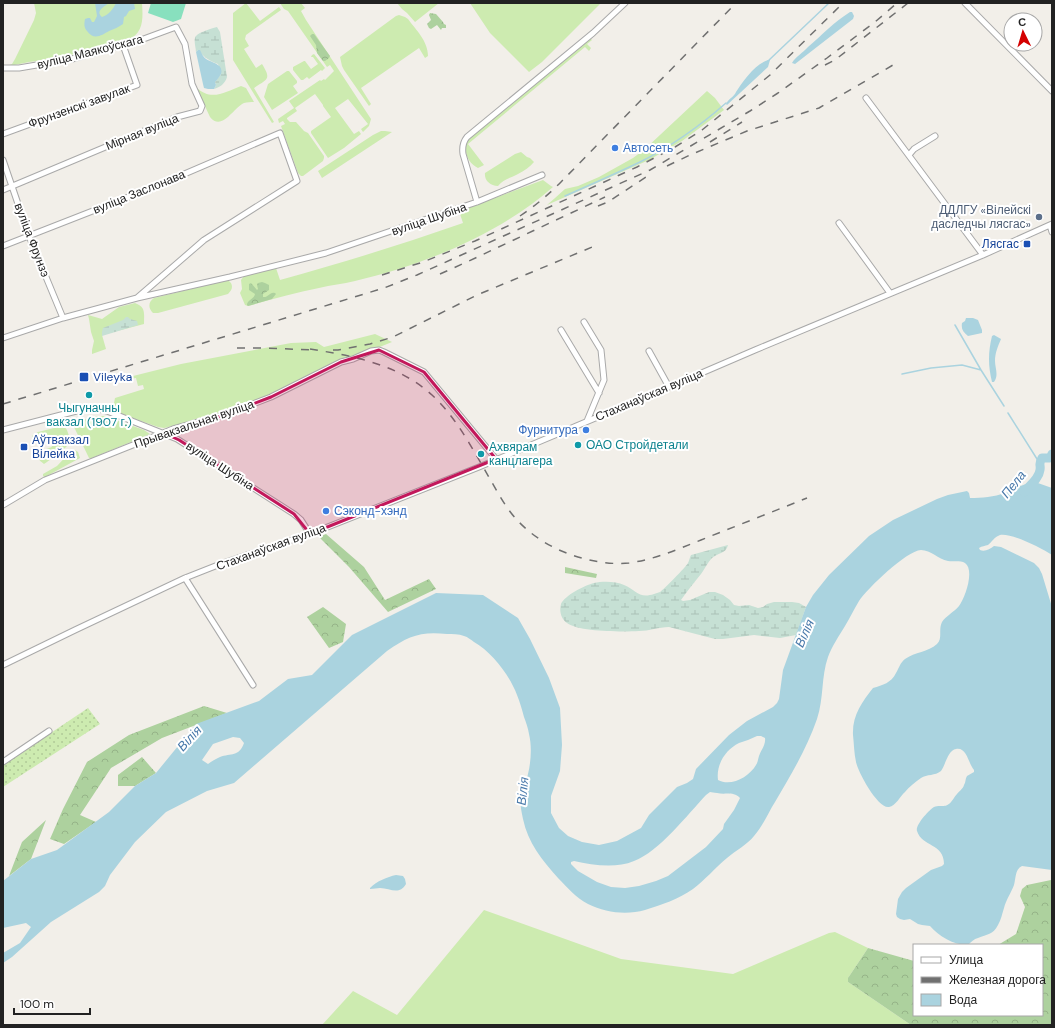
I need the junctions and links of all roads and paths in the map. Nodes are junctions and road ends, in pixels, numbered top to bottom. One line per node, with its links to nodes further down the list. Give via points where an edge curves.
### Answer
1 (624, 3): 16 (street, вуліца Шубіна, via 593,33 464,141 462,148)
2 (965, 3): 6 (street)
3 (176, 27): 4 (street, вуліца Маякоўскага); 14 (street, Мірная вуліца, via 185,44 192,84 202,108)
4 (123, 45): 5 (street, вуліца Маякоўскага, via 72,59 19,68); 8 (street, Фрунзенскі завулак, via 137,85)
5 (3, 68)
6 (1052, 91)
7 (866, 98): 10 (street)
8 (3, 134)
9 (934, 136): 10 (street)
10 (909, 155): 22 (street)
11 (3, 160): 14 (street, вуліца Фрунзэ)
12 (542, 175): 16 (street)
13 (297, 182): 20 (street, вуліца Заслонава, via 280,133 154,187); 24 (street, вуліца Шубіна, via 204,240)
14 (12, 186): 15 (street, Мірная вуліца); 20 (street, вуліца Фрунзэ)
15 (3, 190)
16 (477, 202): 24 (street, вуліца Шубіна, via 326,253)
17 (840, 223): 23 (street)
18 (1051, 225): 19 (street); 22 (street, Стаханаўская вуліца)
19 (1052, 232)
20 (29, 236): 21 (street, вуліца Заслонава); 25 (street, вуліца Фрунзэ)
21 (3, 246)
22 (982, 255): 23 (street, Стаханаўская вуліца)
23 (890, 293): 30 (street, Стаханаўская вуліца)
24 (137, 298): 25 (street, вуліца Шубіна)
25 (63, 318): 28 (street, вуліца Шубіна)
26 (584, 322): 31 (street, via 601,350 604,380)
27 (561, 330): 31 (street)
28 (3, 338)
29 (649, 351): 30 (street)
30 (669, 387): 32 (street, Стаханаўская вуліца)
31 (599, 393): 32 (street)
32 (588, 421): 35 (street, Стаханаўская вуліца)
33 (3, 430): 34 (street, вуліца Шубіна, via 94,408)
34 (164, 433): 35 (street, Прывакзальная вуліца, via 224,415 271,397 341,362 379,350 424,372); 36 (street, Прывакзальная вуліца, via 45,480); 37 (street, вуліца Шубіна, via 294,514)
35 (496, 460): 37 (street, Стаханаўская вуліца)
36 (3, 505)
37 (310, 534): 38 (street, Стаханаўская вуліца)
38 (185, 578): 39 (street, Стаханаўская вуліца); 40 (street)
39 (3, 665)
40 (253, 685)
41 (49, 731): 42 (street)
42 (3, 762)

